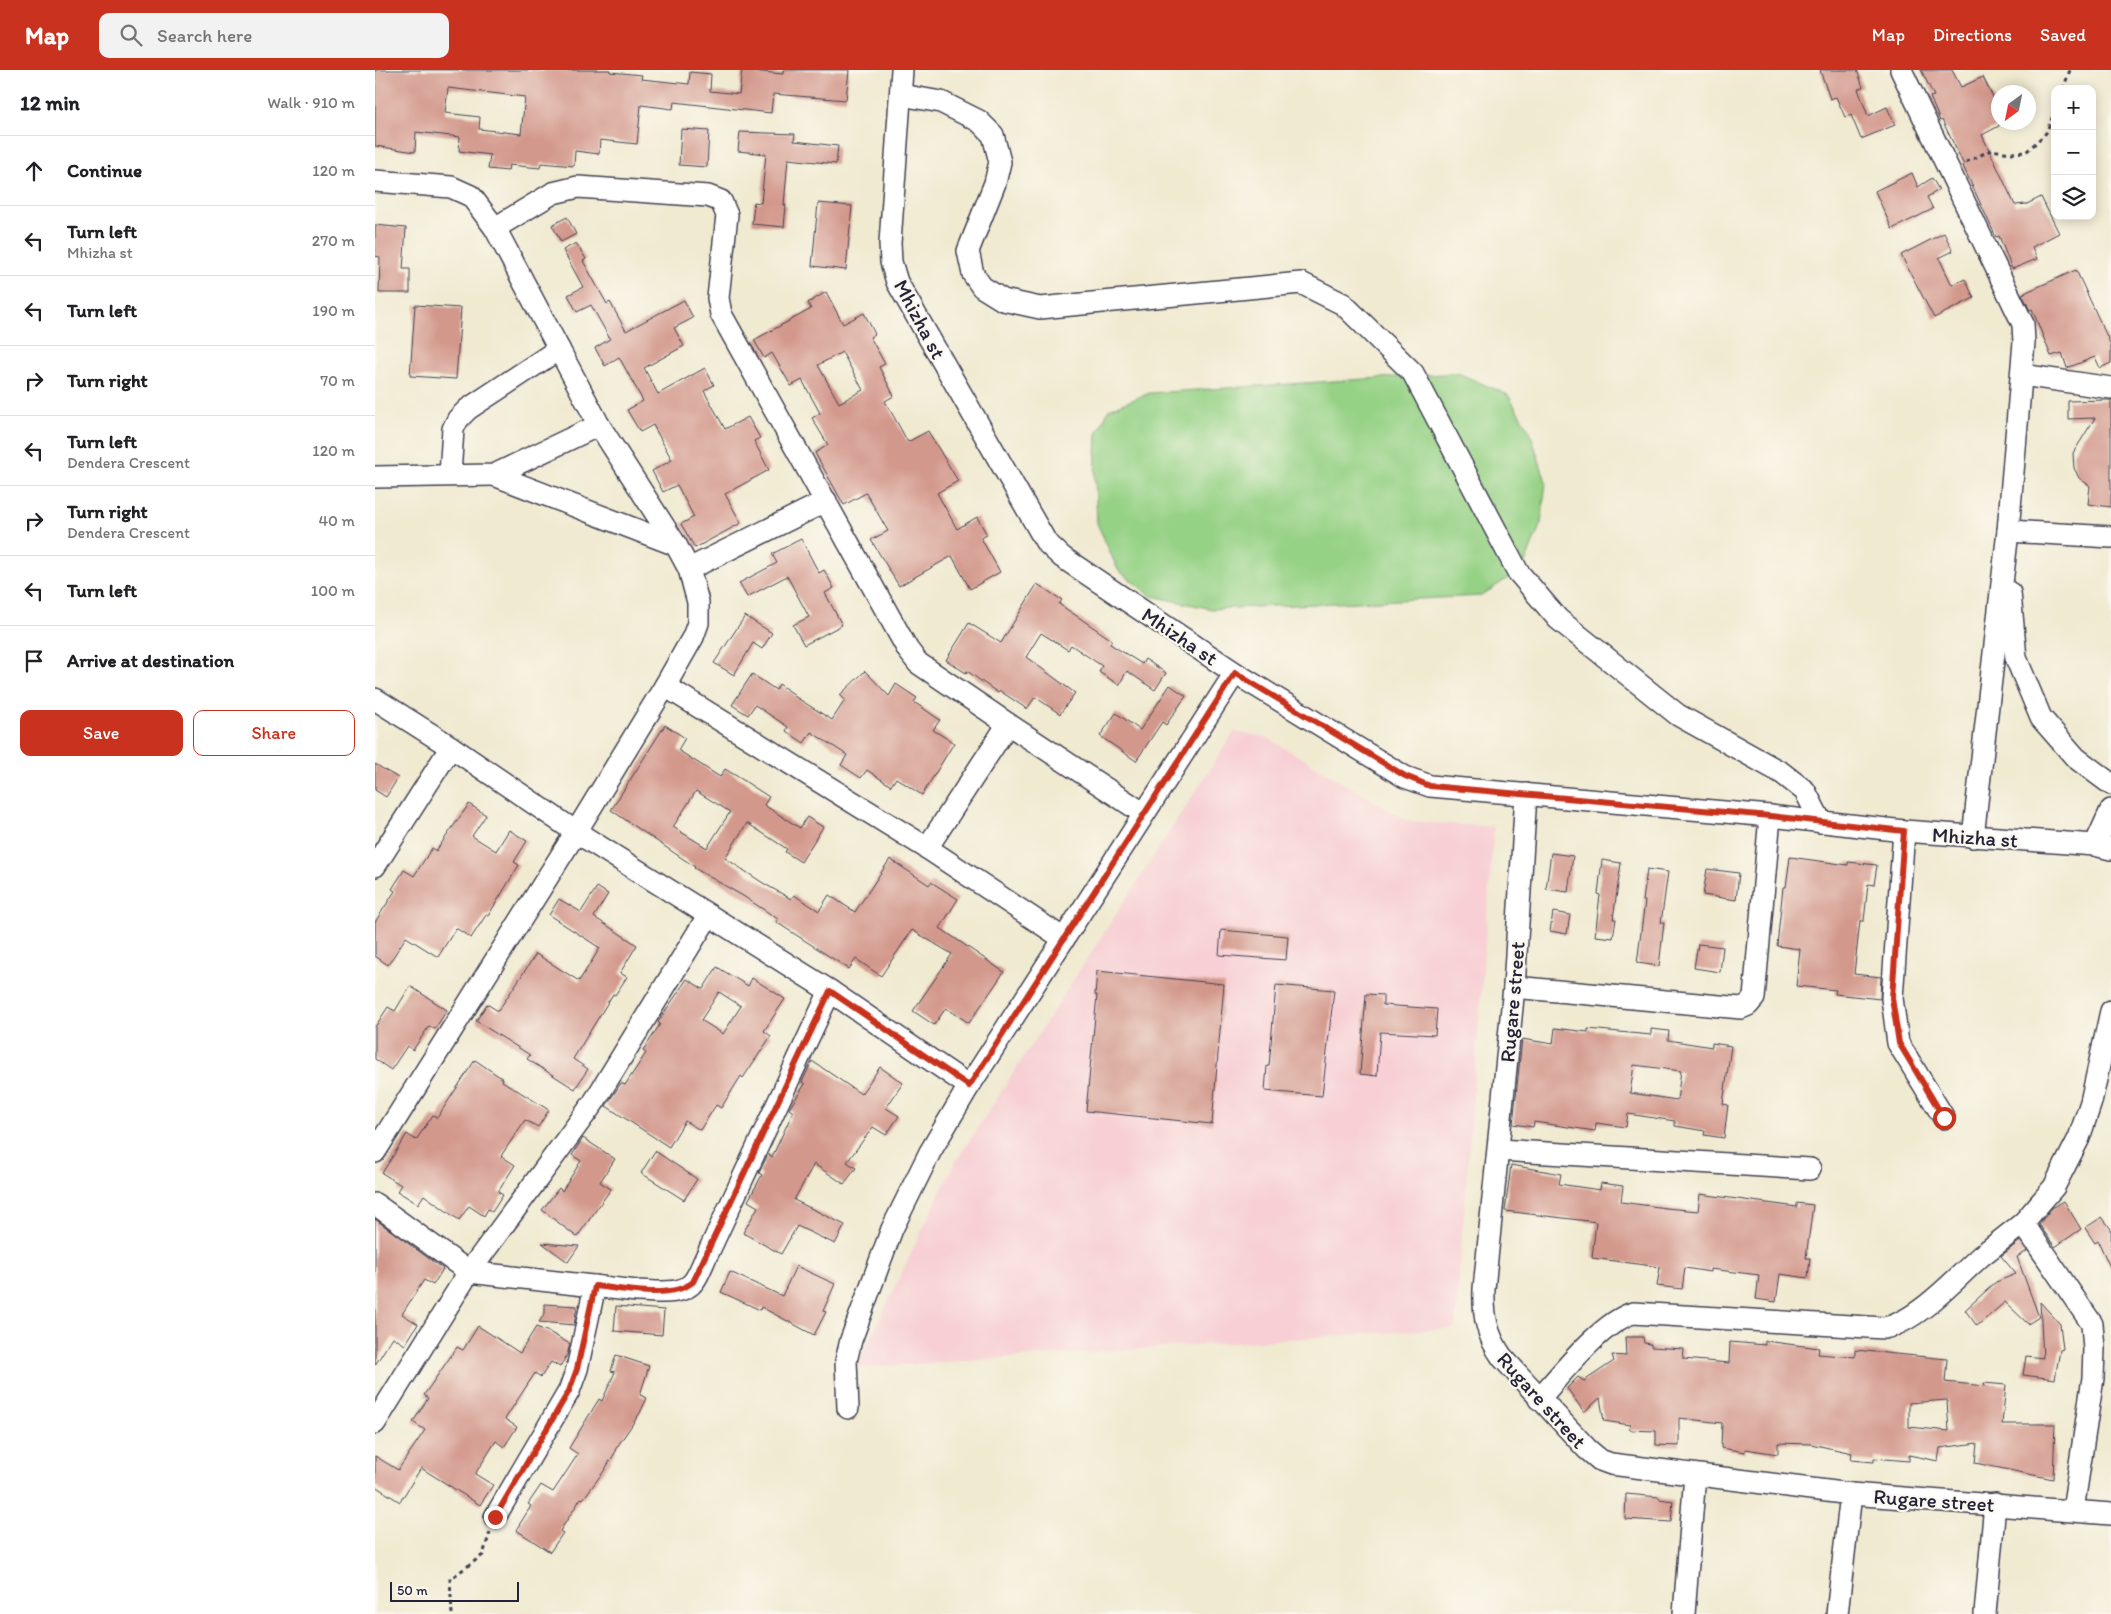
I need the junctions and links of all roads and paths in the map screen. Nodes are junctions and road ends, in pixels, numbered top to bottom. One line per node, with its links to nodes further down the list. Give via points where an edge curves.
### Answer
1 (902, 70): 5 (street, Mhizha st)
2 (1901, 70): 7 (street)
3 (2070, 70): 4 (path)
4 (2064, 85)
5 (901, 95): 22 (street, Mhizha st, via 890,243 895,276 1039,533 1062,557); 32 (street, via 941,102 979,121 993,135 1000,162 969,251 973,274 982,287 1003,300 1039,308 1301,283 1343,304 1413,373 1518,572 1558,619 1677,715 1783,773 1805,791)
6 (2051, 121): 7 (path, via 2046,133 2026,152 1991,150)
7 (1949, 170): 11 (street, via 2023,324)
8 (375, 180): 9 (street, via 451,187 471,196)
9 (495, 228): 10 (street); 17 (street, via 553,193 578,187 709,196 721,201 727,215 718,298 721,314)
10 (559, 349): 13 (street); 14 (street, via 468,409 458,419 453,429)
11 (2022, 375): 12 (street); 19 (street)
12 (2111, 388)
13 (599, 425): 15 (street); 20 (street)
14 (450, 475): 15 (street); 16 (street)
15 (494, 475): 20 (street)
16 (375, 477)
17 (826, 501): 21 (street); 25 (street, via 907,650 918,663)
18 (2111, 537): 19 (street)
19 (2007, 540): 27 (street, via 2017,658 2041,718 2076,758); 35 (street)
20 (676, 545): 21 (street)
21 (689, 569): 23 (street, via 698,602 698,623)
22 (1235, 673): 28 (street, Mhizha st, via 1405,776 1430,786); 30 (street)
23 (665, 686): 34 (street); 37 (street)
24 (375, 699): 26 (street)
25 (1008, 724): 30 (street); 37 (street)
26 (451, 747): 34 (street); 38 (street)
27 (2111, 784)
28 (1526, 794): 31 (street, Mhizha st); 41 (street, Rugare street)
29 (2111, 810): 36 (street)
30 (1143, 813): 40 (street)
31 (1770, 816): 32 (street, Mhizha st); 41 (street, via 1753,998 1748,1005 1741,1008)
32 (1821, 822): 33 (street, Mhizha st)
33 (1904, 831): 35 (street, Mhizha st); 45 (street, via 1892,998 1899,1043)
34 (576, 832): 39 (street); 47 (street)
35 (1973, 837): 36 (street, Mhizha st)
36 (2103, 847)
37 (927, 848): 40 (street)
38 (375, 866)
39 (708, 916): 42 (street); 51 (street, via 594,1102)
40 (1063, 939): 44 (street)
41 (1514, 987): 46 (street, Rugare street)
42 (830, 991): 44 (street); 52 (street, via 693,1282 684,1289 664,1292)
43 (2111, 1011): 50 (street, via 2091,1102 2079,1138 2054,1187)
44 (969, 1086): 54 (street, via 930,1152 888,1238 847,1354)
45 (1944, 1118)
46 (1499, 1150): 48 (street); 53 (street, Rugare street, via 1484,1314 1493,1346)
47 (375, 1152)
48 (1810, 1169)
49 (375, 1204): 51 (street)
50 (2023, 1223): 53 (street, via 1936,1297 1896,1325 1884,1328 1633,1313 1610,1326); 59 (street, via 2092,1324 2093,1378)
51 (469, 1272): 52 (street); 55 (street)
52 (595, 1286): 61 (street, via 569,1391)
53 (1539, 1399): 56 (street, Rugare street, via 1600,1460 1633,1468)
54 (848, 1408)
55 (375, 1422)
56 (1695, 1475): 57 (street, Rugare street); 63 (street)
57 (1851, 1494): 58 (street, Rugare street); 64 (street)
58 (1995, 1504): 59 (street, Rugare street); 65 (street)
59 (2073, 1510): 60 (street, Rugare street)
60 (2111, 1514)
61 (495, 1517): 62 (path, via 483,1555 450,1579)
62 (452, 1614)
63 (1684, 1614)
64 (1837, 1614)
65 (1985, 1614)

